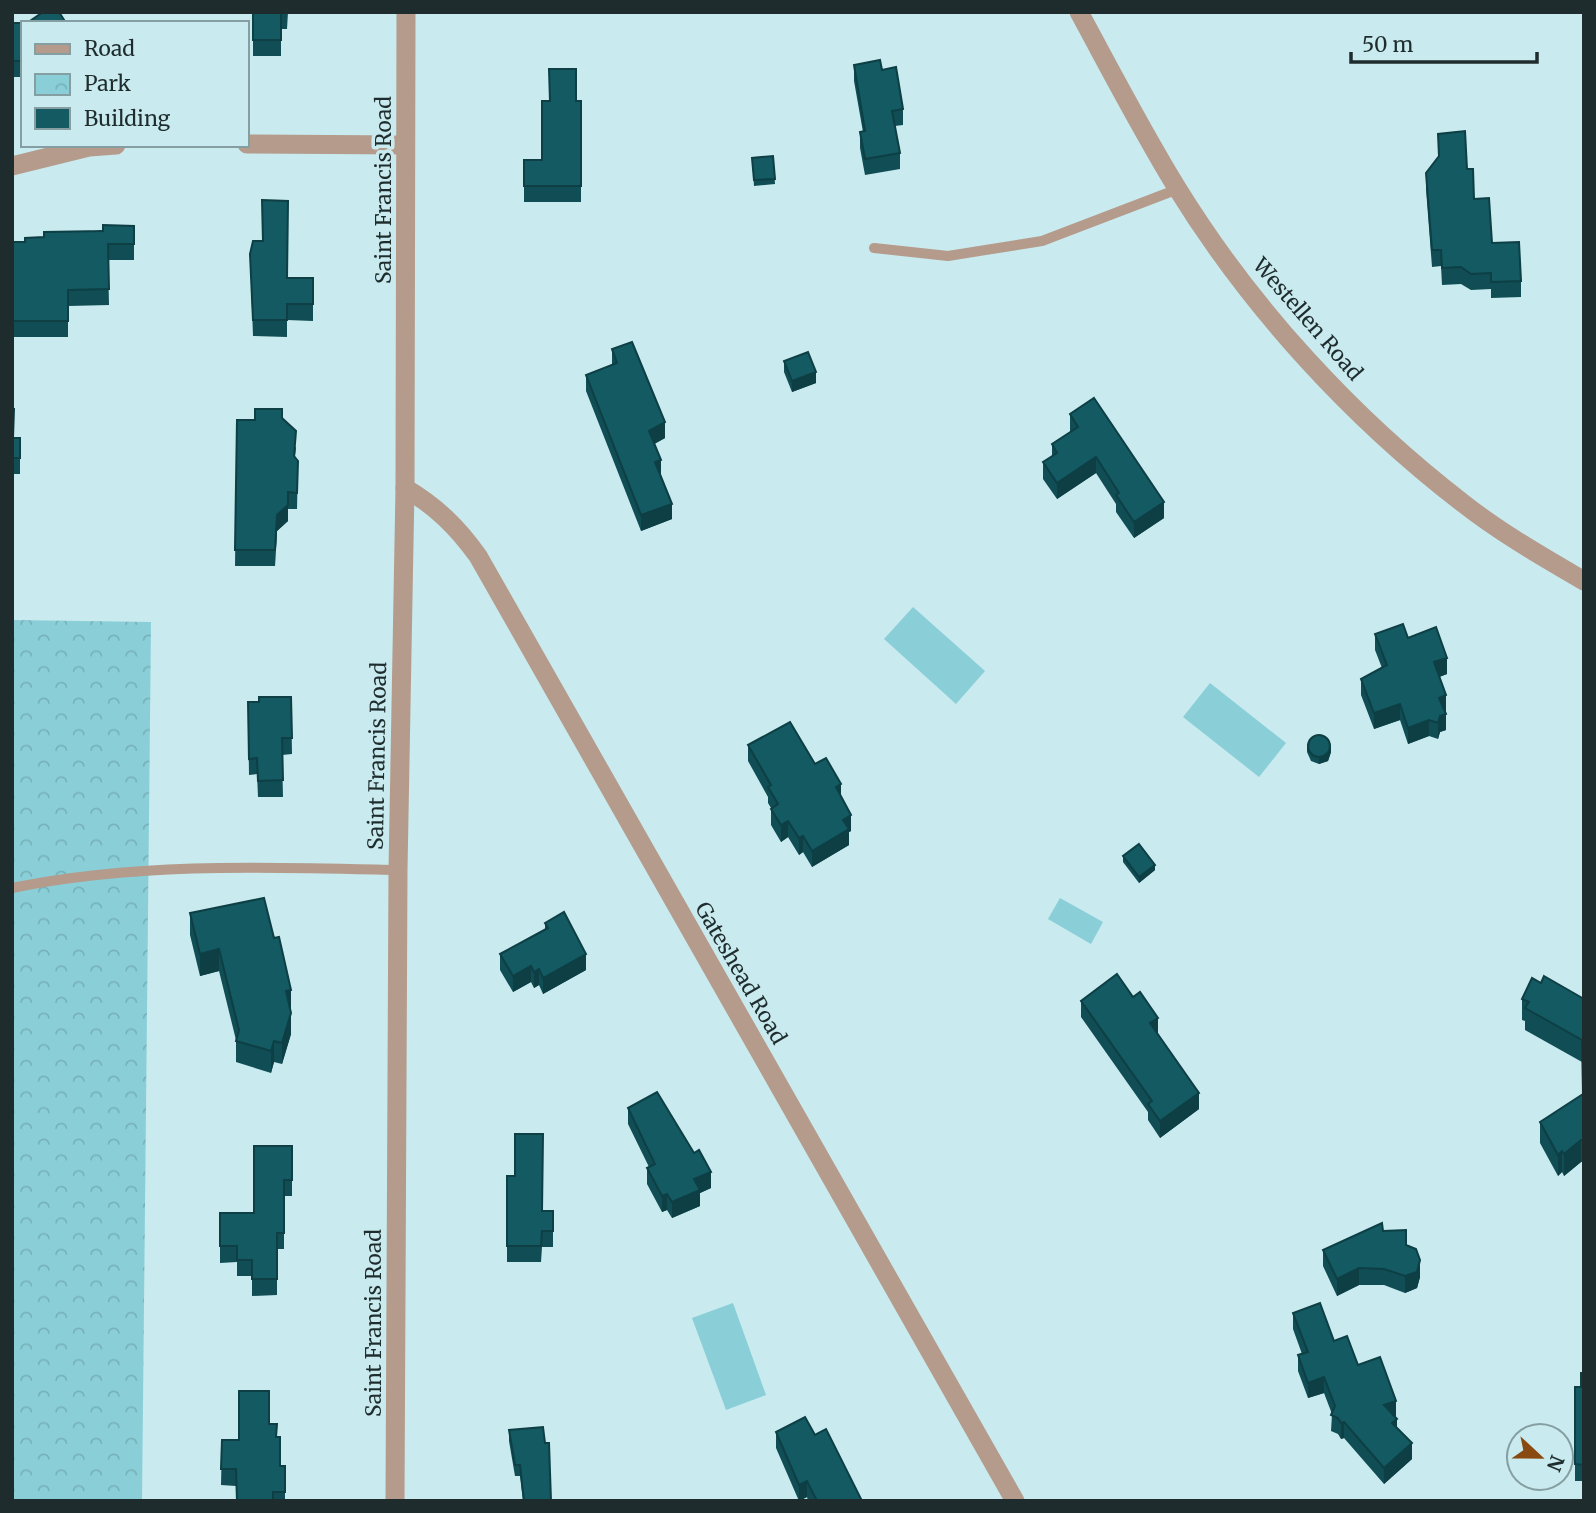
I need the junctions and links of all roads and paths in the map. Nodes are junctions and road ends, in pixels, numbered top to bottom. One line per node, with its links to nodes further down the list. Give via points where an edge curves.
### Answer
1 (406, 12): 4 (street, Saint Francis Road)
2 (1079, 12): 7 (street, Westellen Road)
3 (248, 144): 4 (street)
4 (405, 145): 9 (street, Saint Francis Road)
5 (89, 147): 6 (street)
6 (12, 166)
7 (1178, 189): 8 (lane, via 1042,241 947,256); 10 (street, Westellen Road, via 1247,288 1339,392 1463,503)
8 (874, 248)
9 (405, 488): 11 (street, Saint Francis Road); 14 (street, Gateshead Road, via 436,506 478,556)
10 (1584, 581)
11 (398, 870): 12 (lane, via 279,867 136,872); 13 (street, Saint Francis Road)
12 (12, 888)
13 (395, 1501)
14 (1015, 1501)

